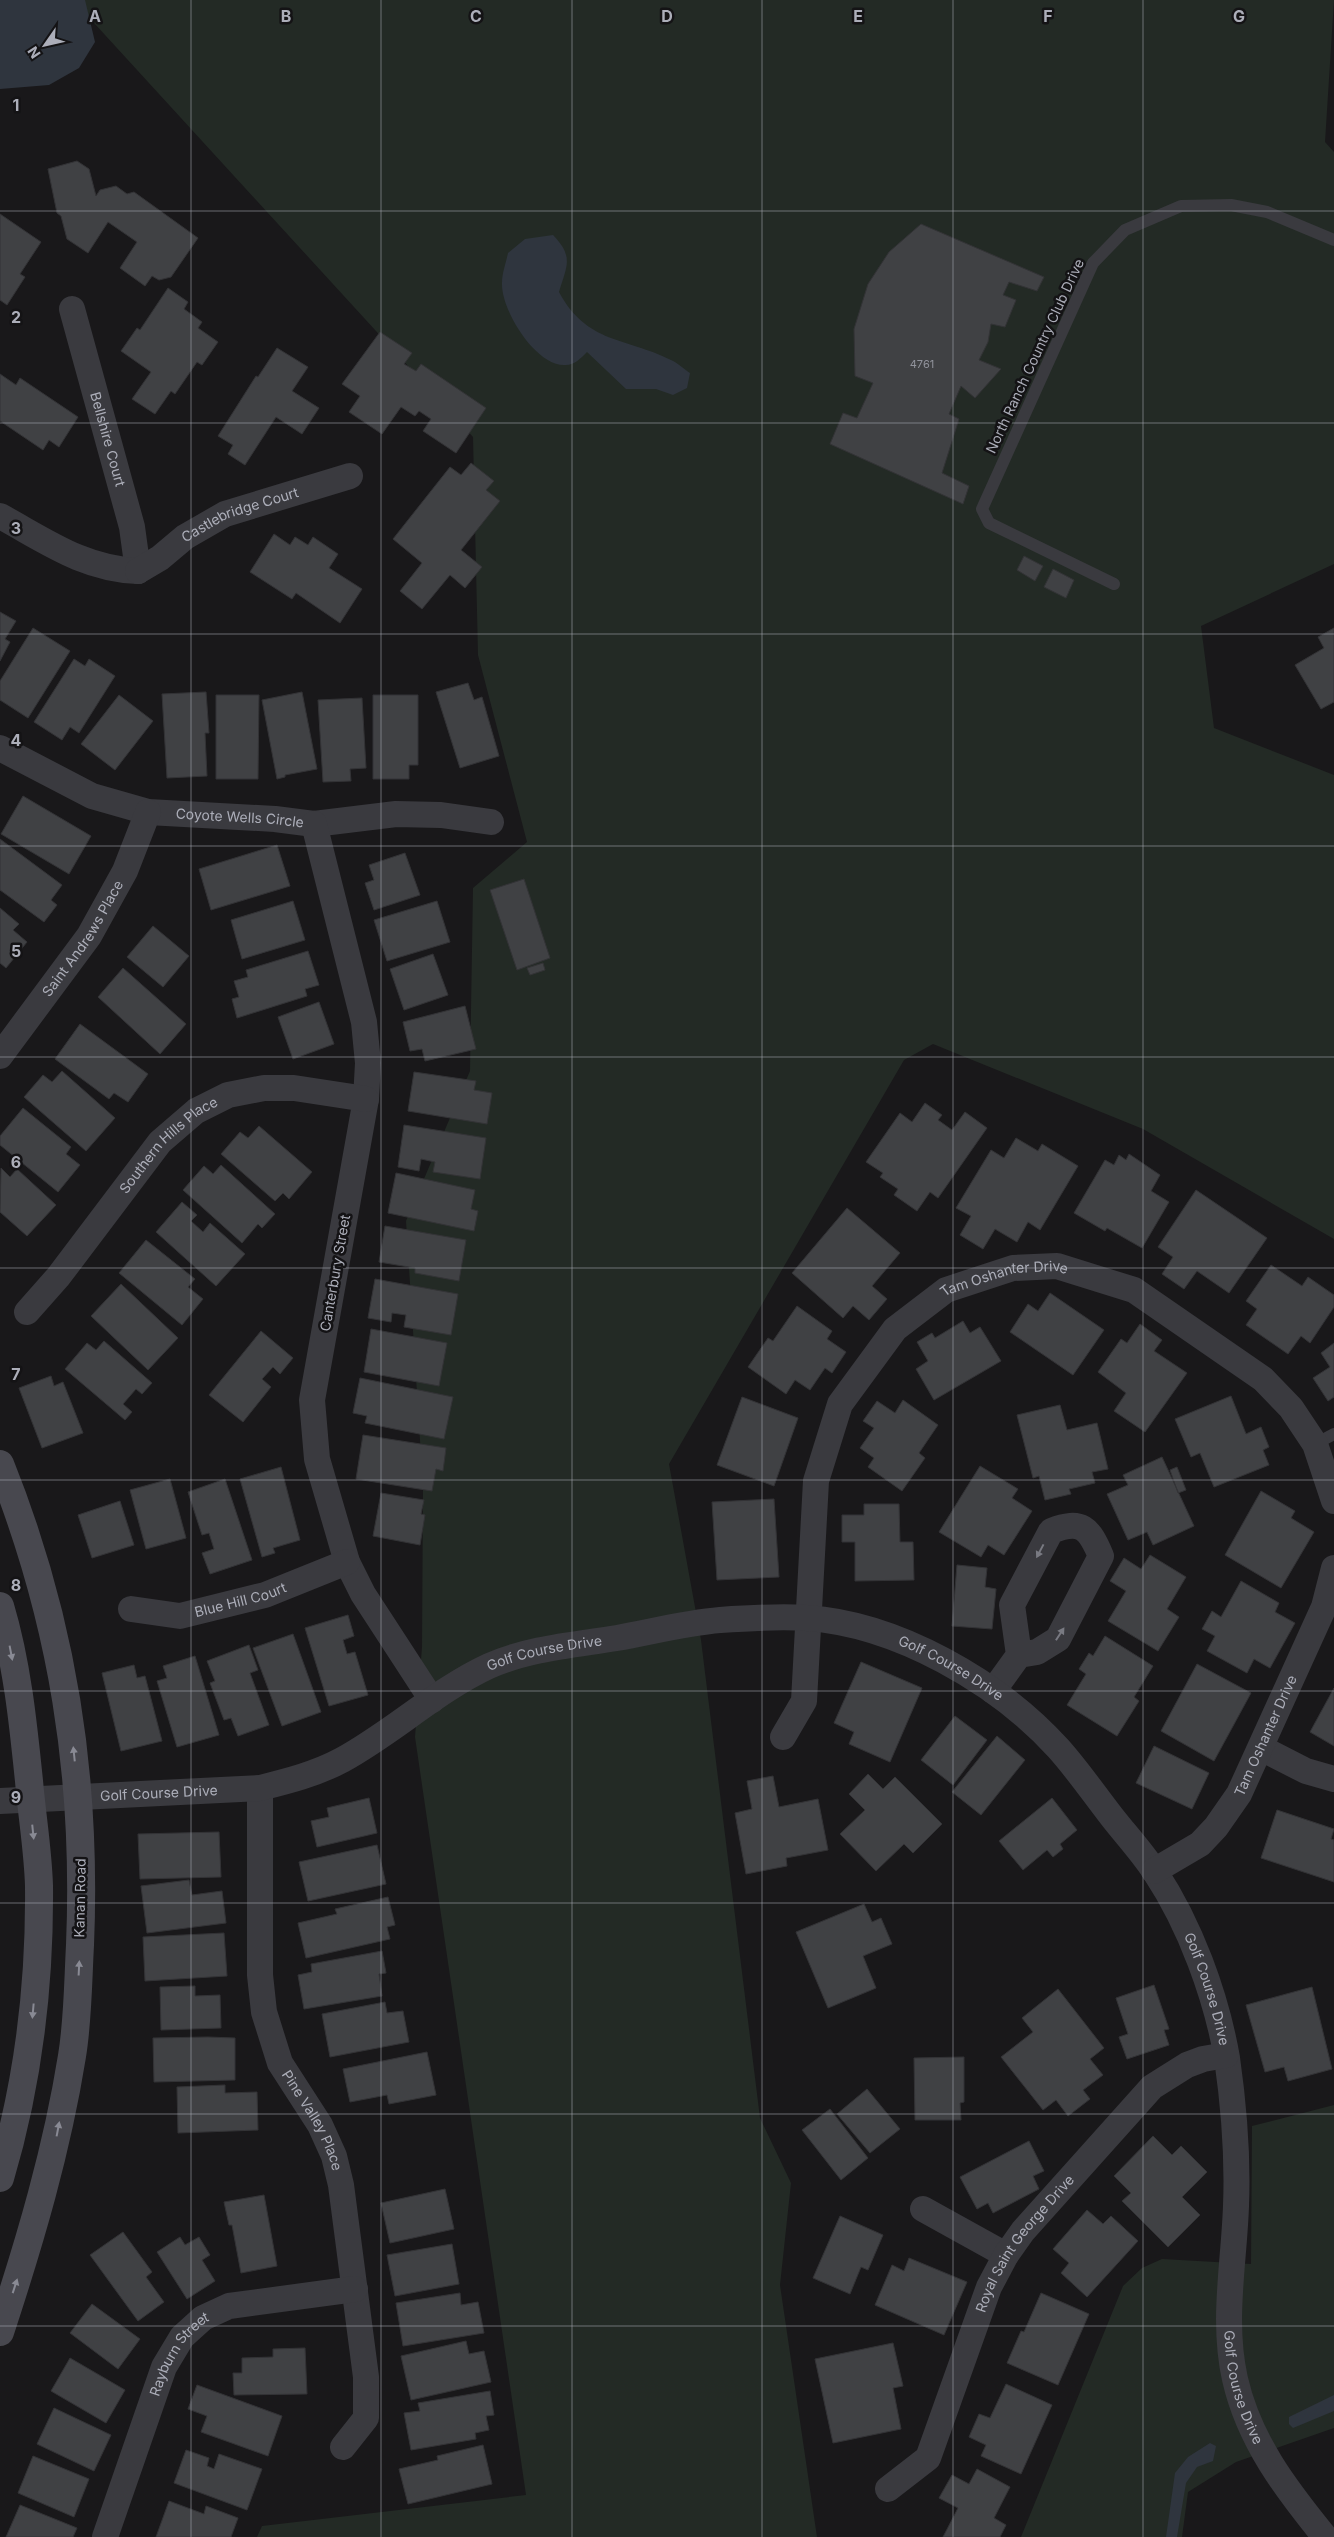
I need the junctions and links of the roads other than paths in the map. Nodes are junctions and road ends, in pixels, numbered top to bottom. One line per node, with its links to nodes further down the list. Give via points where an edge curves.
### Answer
1 (1334, 240): 6 (lane, North Ranch Country Club Drive, via 1267,212 1231,204 1182,206 1125,230 1093,263 982,509 989,523)
2 (72, 308): 5 (street, Bellshire Court, via 132,527)
3 (350, 476): 5 (street, Castlebridge Court, via 225,514 185,537)
4 (0, 516): 5 (street, via 85,562 114,570)
5 (138, 571)
6 (1114, 584)
7 (0, 748): 8 (street, Coyote Wells Circle, via 92,796)
8 (148, 812): 10 (street, Coyote Wells Circle); 11 (street, Saint Andrews Place, via 125,871 89,936)
9 (491, 822): 10 (street, Coyote Wells Circle, via 441,814 396,814)
10 (314, 824): 12 (street, Canterbury Street, via 364,1022 368,1063)
11 (0, 1056)
12 (366, 1099): 13 (street, Southern Hills Place, via 294,1088 264,1088 228,1095 196,1111 160,1142 58,1277); 17 (street, Canterbury Street, via 312,1400 317,1459)
13 (27, 1312)
14 (1324, 1439): 16 (street, Tam Oshanter Drive); 21 (street, Tam Oshanter Drive, via 1263,1379 1134,1290 1057,1266 1013,1268 946,1290 894,1329 840,1404 816,1481)
15 (0, 1464): 29 (main road, Kanan Road, one-way to 15, via 67,1694 47,1608 20,1514)
16 (1334, 1500)
17 (346, 1562): 20 (street, Blue Hill Court, via 266,1595 180,1616); 24 (street, Canterbury Street)
18 (1334, 1568): 26 (street, Tam Oshanter Drive, via 1324,1607)
19 (0, 1606): 30 (main road, one-way to 30, via 22,1707)
20 (131, 1609)
21 (808, 1618): 23 (street, Golf Course Drive, via 862,1628 906,1643); 24 (street, Golf Course Drive, via 719,1620 547,1648 489,1666); 25 (street, Tam Oshanter Drive, via 804,1701)
22 (1018, 1655): 22 (street, one-way to 22, via 1037,1652 1058,1639 1101,1556 1093,1537 1081,1526 1067,1524 1051,1531 1012,1605); 23 (street)
23 (993, 1690): 32 (street, Golf Course Drive, via 1057,1747)
24 (432, 1700): 28 (street, Golf Course Drive, via 342,1760 296,1780)
25 (782, 1737)
26 (1261, 1748): 27 (street, via 1306,1771); 32 (street, Tam Oshanter Drive, via 1239,1794 1216,1827 1200,1844)
27 (1334, 1779)
28 (260, 1788): 29 (street, Golf Course Drive); 37 (street, Pine Valley Place, via 260,1975 264,2012 280,2063 320,2125 334,2156)
29 (78, 1797): 30 (street, Golf Course Drive); 38 (main road, Kanan Road, one-way to 29, via 52,2161 72,2054 82,1881)
30 (30, 1798): 31 (street, Golf Course Drive); 34 (main road, one-way to 34, via 39,1885 36,1968 29,2050)
31 (0, 1801)
32 (1154, 1871): 33 (street, Golf Course Drive, via 1199,1961)
33 (1226, 2055): 36 (street, Royal Saint George Drive, via 1187,2065 1152,2087 1023,2231); 42 (street, Golf Course Drive, via 1237,2148 1228,2317 1235,2381 1250,2425 1270,2464 1290,2495)
34 (0, 2178)
35 (923, 2209): 36 (street)
36 (1006, 2255): 40 (street, Royal Saint George Drive, via 989,2287 928,2458)
37 (354, 2289): 39 (street, Pine Valley Place, via 366,2377 366,2418); 41 (street, Rayburn Street, via 229,2306 204,2318 182,2337 164,2367)
38 (0, 2332)
39 (343, 2447)
40 (888, 2488)
41 (105, 2537)
42 (1325, 2537)

